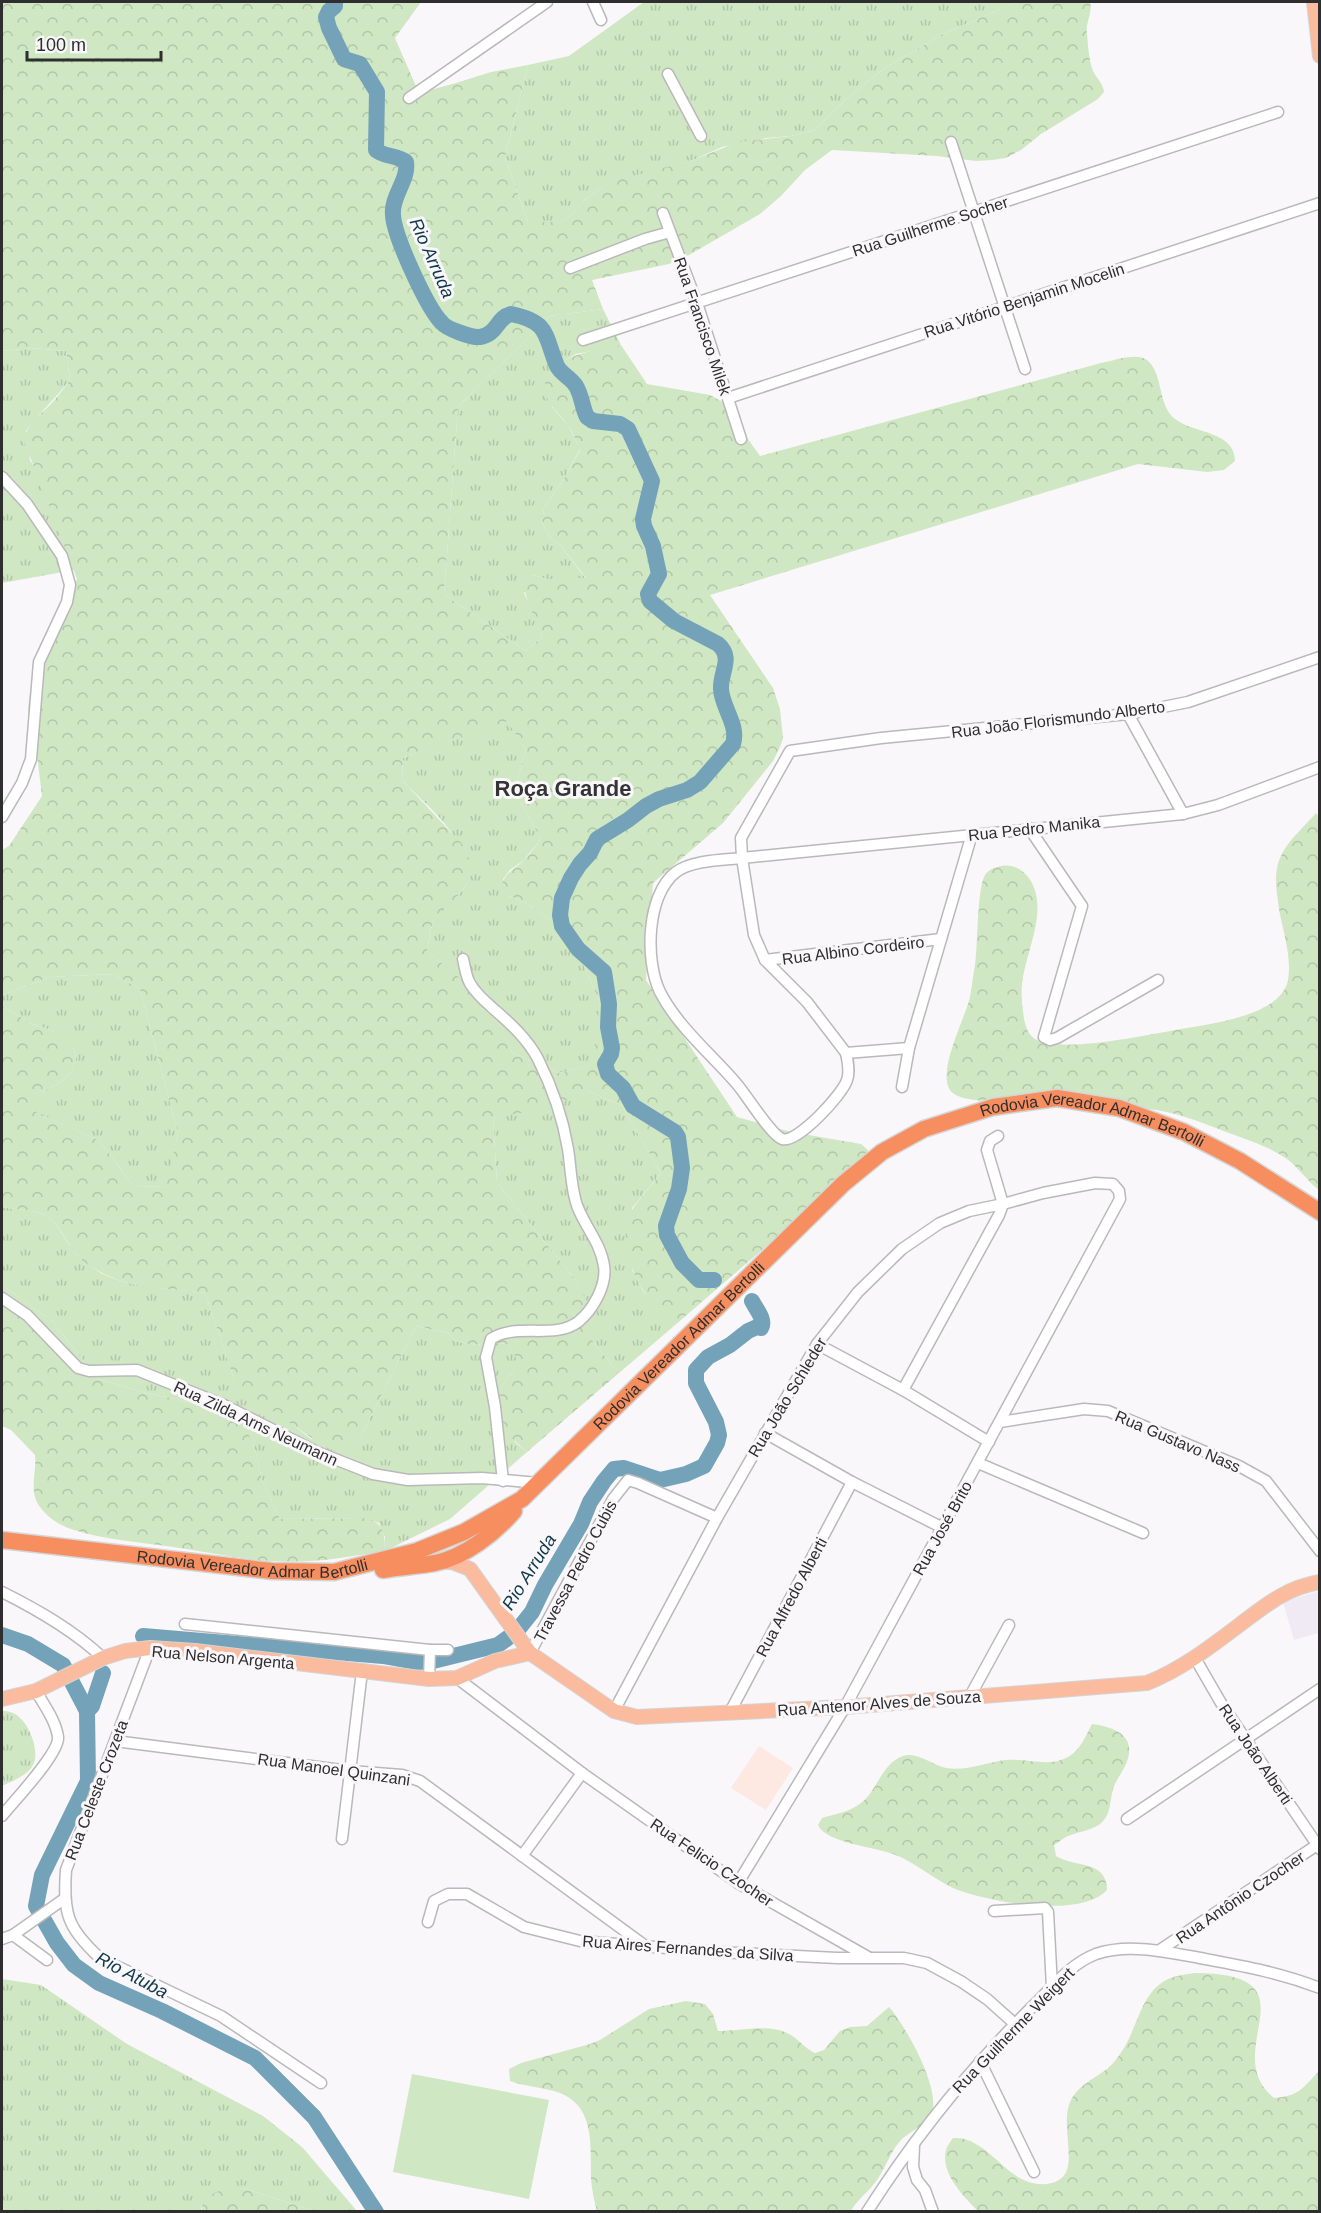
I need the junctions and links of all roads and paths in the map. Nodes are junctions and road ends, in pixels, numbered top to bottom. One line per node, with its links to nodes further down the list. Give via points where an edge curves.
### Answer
1 (547, 2): 7 (street)
2 (593, 2): 4 (street)
3 (1316, 8): 5 (main road)
4 (601, 20)
5 (1320, 56)
6 (668, 74): 9 (street)
7 (409, 98)
8 (1278, 112): 12 (street, Rua Guilherme Socher)
9 (701, 136)
10 (951, 142): 12 (street)
11 (1320, 203): 17 (street, Rua Vitório Benjamin Mocelin)
12 (974, 212): 16 (street, Rua Guilherme Socher); 17 (street)
13 (663, 213): 14 (street, Rua Francisco Milek)
14 (670, 232): 15 (street); 16 (street, Rua Francisco Milek)
15 (570, 268)
16 (697, 303): 18 (street, Rua Guilherme Socher); 20 (street, Rua Francisco Milek)
17 (1004, 307): 19 (street); 20 (street, Rua Vitório Benjamin Mocelin)
18 (583, 340)
19 (1025, 369)
20 (728, 398): 21 (street, Rua Francisco Milek)
21 (741, 439)
22 (2, 477): 27 (street, via 27,504 62,555 70,585 68,602 39,662 30,759 22,783)
23 (1320, 657): 24 (street, Rua João Florismundo Alberto, via 1188,702)
24 (1128, 714): 26 (street); 30 (street, Rua João Florismundo Alberto, via 881,738 790,751 741,838)
25 (1320, 766): 26 (street, Rua Pedro Manika, via 1218,805)
26 (1183, 814): 28 (street, Rua Pedro Manika)
27 (2, 817)
28 (1029, 828): 29 (street, Rua Pedro Manika); 34 (street, via 1082,906 1044,1037 1057,1038)
29 (972, 834): 30 (street, Rua Pedro Manika); 31 (street)
30 (742, 858): 33 (street, via 754,935); 36 (street, Rua Pedro Manika, via 704,862 676,872 662,889 650,934 650,959 660,992 681,1023 748,1096 769,1127 786,1140 809,1126 842,1092 849,1069)
31 (941, 939): 33 (street, Rua Albino Cordeiro); 35 (street)
32 (463, 959): 49 (street, via 469,983 478,995 518,1031 538,1058 561,1116 577,1206 599,1245 605,1268 597,1298 577,1323 562,1328 500,1332 491,1339 486,1357)
33 (765, 960): 36 (street, via 807,1002)
34 (1158, 980)
35 (909, 1048): 36 (street); 37 (street)
36 (846, 1053)
37 (902, 1087)
38 (998, 1136): 40 (street, via 990,1141 987,1150)
39 (1095, 1183): 40 (street, Rua João Schleder); 45 (street, Rua José Brito, via 1113,1184 1120,1199)
40 (1003, 1204): 43 (street, Rua João Schleder, via 969,1210 940,1223 902,1249 858,1292); 44 (street)
41 (1320, 1212): 51 (highway, Rodovia Vereador Admar Bertolli, via 1240,1161 1184,1132 1119,1108 1057,1098 993,1107 924,1129 882,1152 843,1184)
42 (2, 1298): 49 (street, Rua Zilda Arns Neumann, via 27,1315 78,1368 137,1370 224,1405 317,1452 373,1474 408,1480)
43 (817, 1344): 44 (street); 46 (street, Rua João Schleder)
44 (903, 1390): 47 (street)
45 (1000, 1422): 47 (street, Rua José Brito); 58 (street, Rua Gustavo Nass, via 1084,1409 1108,1411 1266,1480)
46 (765, 1433): 50 (street); 53 (street, Rua João Schleder)
47 (989, 1442): 48 (street, Rua José Brito)
48 (978, 1463): 54 (street, Rua José Brito); 55 (street)
49 (503, 1481): 51 (street, Rua Zilda Arns Neumann)
50 (852, 1482): 54 (street); 81 (street, Rua Alfredo Alberti)
51 (538, 1483): 52 (highway, Rodovia Vereador Admar Bertolli)
52 (522, 1499): 57 (highway, via 494,1531); 61 (highway, Rodovia Vereador Admar Bertolli, via 464,1532 417,1551)
53 (717, 1518): 69 (street, Travessa Pedro Cubis, via 628,1480 613,1499); 80 (street, Rua João Schleder)
54 (943, 1528): 79 (street, Rua José Brito)
55 (1143, 1533)
56 (2, 1540): 61 (highway, Rodovia Vereador Admar Bertolli, via 273,1572)
57 (471, 1546): 59 (highway); 60 (main road)
58 (1320, 1551)
59 (438, 1562): 60 (main road); 61 (highway)
60 (470, 1569): 69 (main road, Rua Antenor Alves de Souza)
61 (334, 1572)
62 (1320, 1582): 71 (main road, Rua Antenor Alves de Souza, via 1275,1598)
63 (2, 1592): 70 (street, via 82,1638)
64 (185, 1624): 67 (street, Rua Nelson Argenta)
65 (1009, 1625): 77 (street)
66 (150, 1648): 70 (main road, Rua Nelson Argenta); 72 (main road, Rua Nelson Argenta); 83 (street, Rua Celeste Crozeta)
67 (430, 1650): 68 (street, Rua Nelson Argenta); 74 (street)
68 (448, 1650)
69 (530, 1653): 73 (main road, Rua Nelson Argenta, via 495,1661); 80 (main road, Rua Antenor Alves de Souza)
70 (103, 1658): 75 (main road, Rua Nelson Argenta)
71 (1195, 1658): 77 (main road, Rua Antenor Alves de Souza, via 1147,1683); 82 (street, Rua João Alberti)
72 (362, 1671): 74 (main road, Rua Nelson Argenta); 84 (street)
73 (457, 1678): 74 (main road, Rua Nelson Argenta); 85 (street, Rua Felicio Czocher)
74 (429, 1679)
75 (41, 1689): 78 (main road, Rua Nelson Argenta); 86 (street, via 59,1741 49,1760)
76 (1320, 1689): 82 (street)
77 (969, 1698): 79 (main road, Rua Antenor Alves de Souza)
78 (2, 1699)
79 (845, 1707): 81 (main road, Rua Antenor Alves de Souza); 91 (street, Rua José Brito)
80 (614, 1711): 81 (main road, Rua Antenor Alves de Souza, via 637,1717)
81 (730, 1712)
82 (1246, 1739): 87 (street); 89 (street, Rua João Alberti)
83 (115, 1741): 84 (street, Rua Manoel Quinzani); 92 (street, Rua Celeste Crozeta, via 66,1870)
84 (350, 1771): 88 (street); 90 (street, Rua Manoel Quinzani, via 402,1775 420,1781)
85 (582, 1773): 90 (street); 91 (street, Rua Felicio Czocher)
86 (2, 1816)
87 (1127, 1819)
88 (342, 1839)
89 (1319, 1845): 98 (street, Rua Antônio Czocher)
90 (522, 1856): 97 (street, Rua Manoel Quinzani)
91 (738, 1884): 99 (street, Rua Felicio Czocher)
92 (64, 1899): 95 (street); 105 (street, Rua Celeste Crozeta, via 70,1924 100,1958 221,2016)
93 (994, 1911): 101 (street, via 1045,1908)
94 (428, 1922): 97 (street, Rua Aires Fernandes da Silva, via 434,1901 448,1894 467,1894 524,1927 580,1941)
95 (13, 1935): 96 (street); 100 (street)
96 (2, 1939)
97 (644, 1946): 99 (street, Rua Aires Fernandes da Silva)
98 (1160, 1950): 101 (street, Rua Guilherme Weigert, via 1096,1954 1073,1967); 102 (street, Rua Guilherme Weigert, via 1267,1970)
99 (868, 1958): 103 (street, Rua Felicio Czocher, via 904,1958 927,1963 987,1999)
100 (47, 1960)
101 (1052, 1987): 103 (street, Rua Guilherme Weigert)
102 (1320, 1988)
103 (1015, 2025): 104 (street, Rua Guilherme Weigert)
104 (980, 2061): 106 (street, Rua Guilherme Weigert); 107 (street)
105 (321, 2083)
106 (915, 2144): 108 (street, Rua Guilherme Weigert); 109 (street, via 913,2167)
107 (1034, 2172)
108 (867, 2211)
109 (933, 2211)

